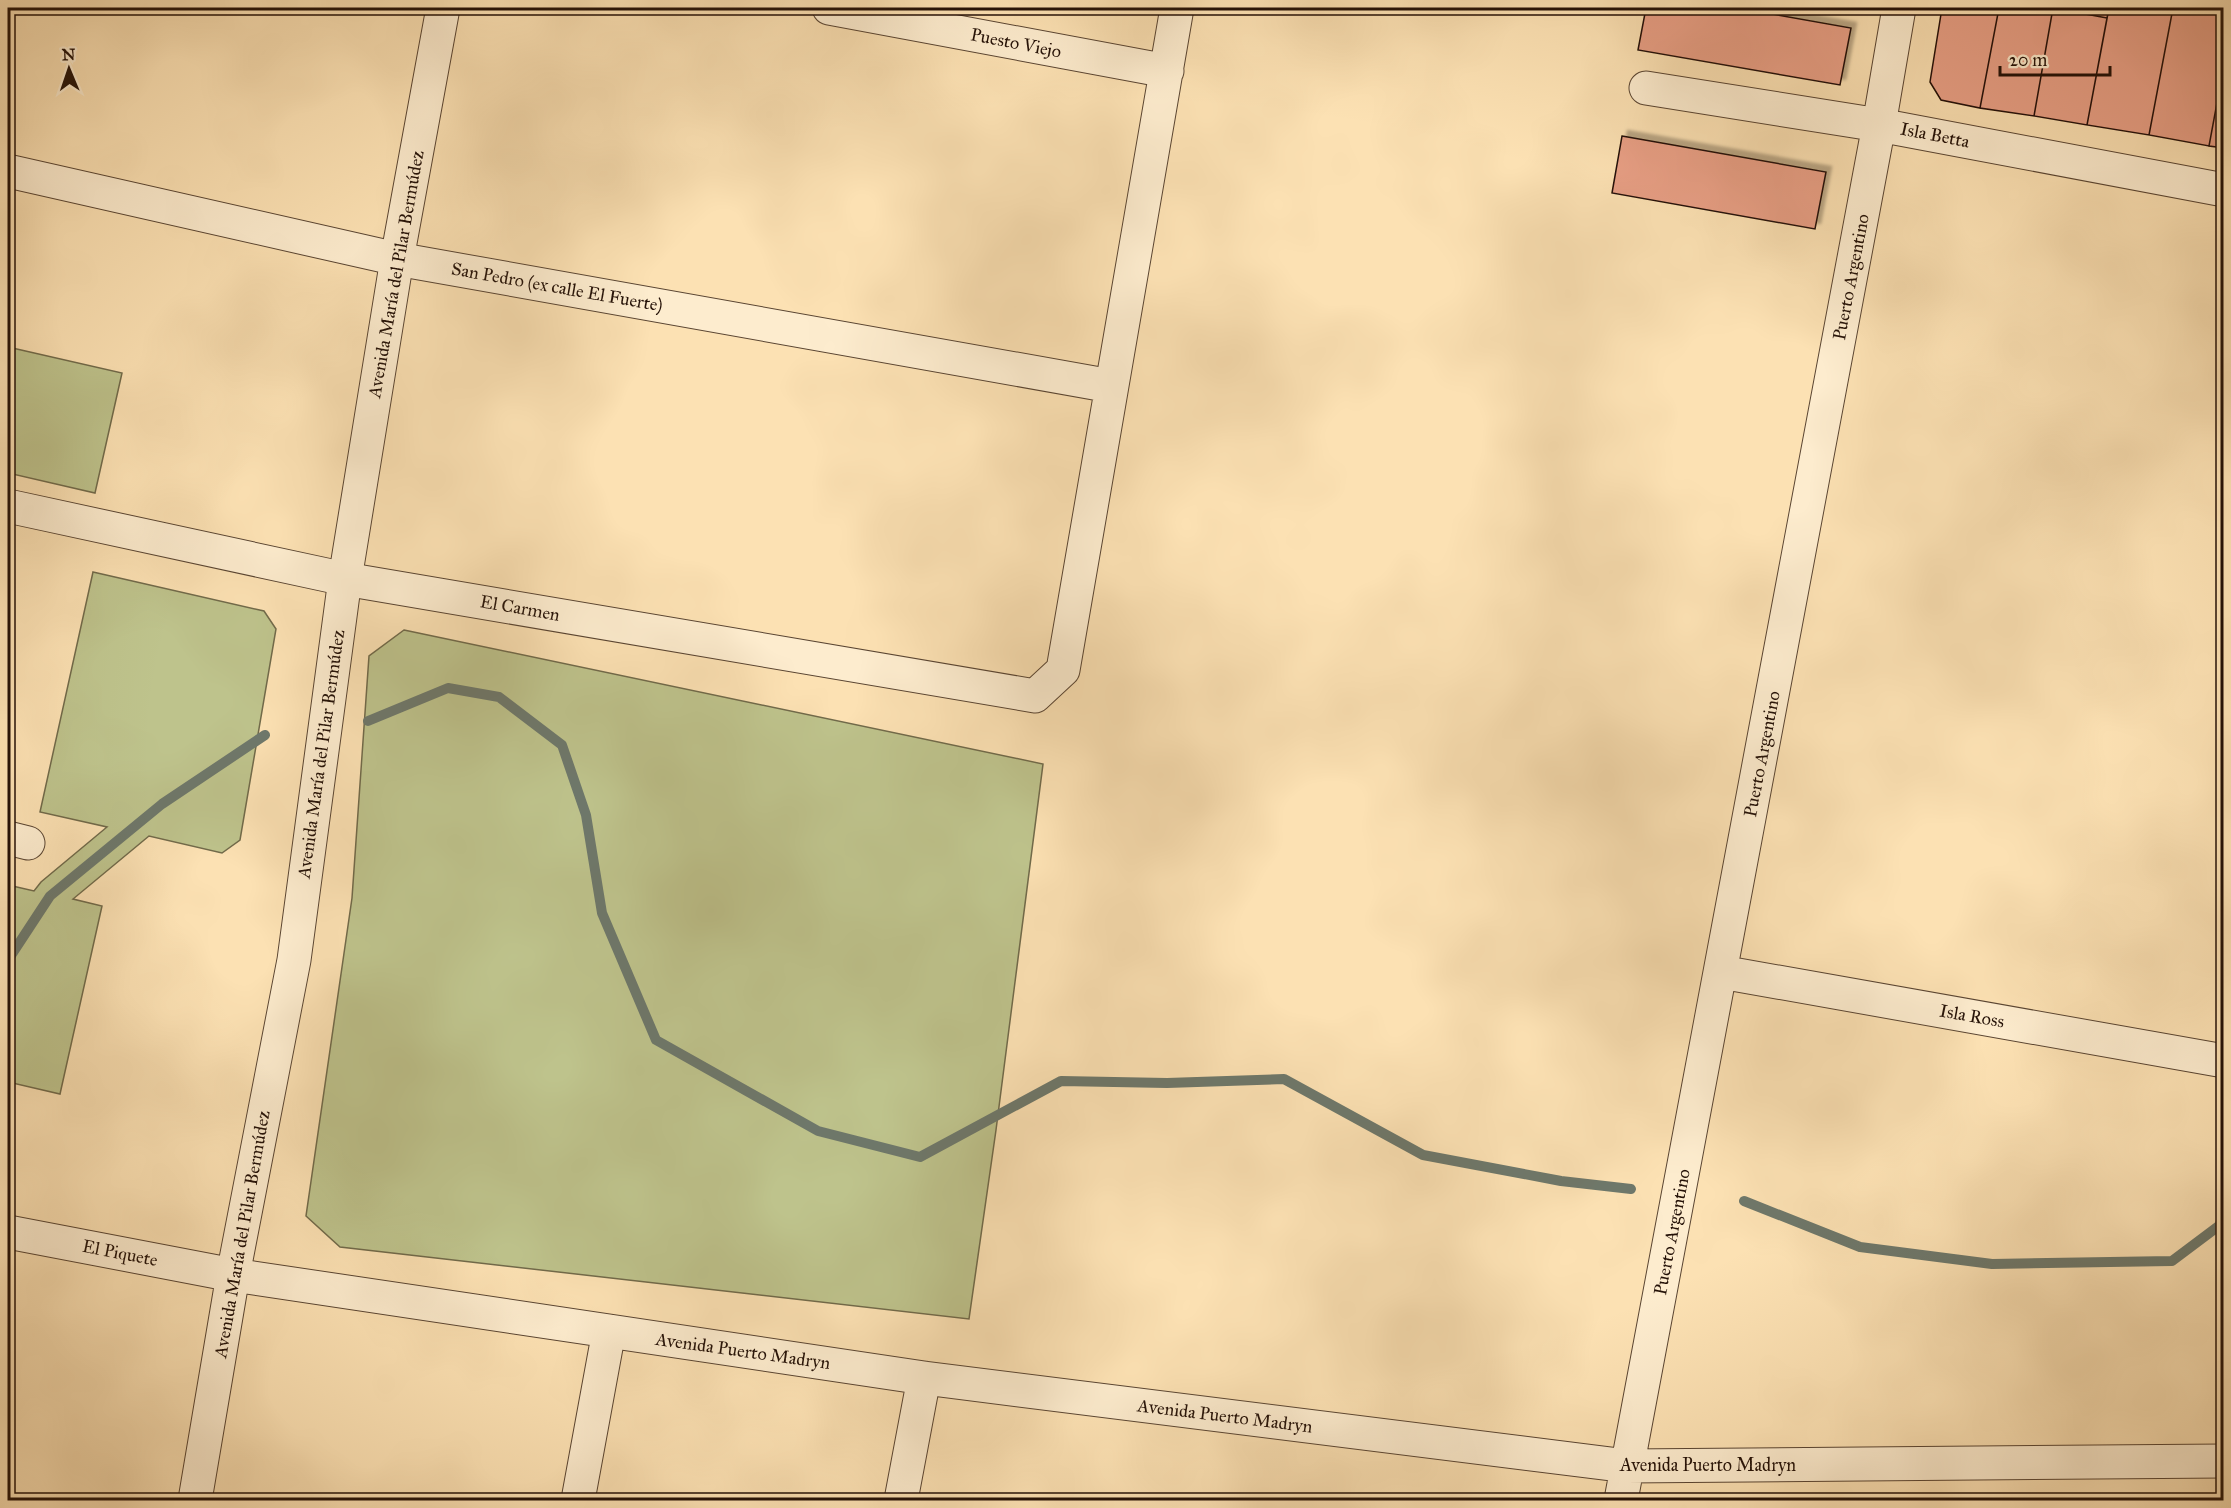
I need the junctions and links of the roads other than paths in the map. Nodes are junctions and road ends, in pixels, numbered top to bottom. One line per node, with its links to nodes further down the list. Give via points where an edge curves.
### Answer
1 (443, 8): 10 (street, Avenida María del Pilar Bermúdez)
2 (829, 8): 5 (street, Puesto Viejo)
3 (1177, 8): 5 (street)
4 (1899, 8): 7 (street, Puerto Argentino)
5 (1167, 71): 11 (street)
6 (1646, 88): 7 (street, Isla Betta)
7 (1879, 125): 9 (street, Isla Betta); 14 (street, Puerto Argentino)
8 (8, 171): 10 (street, San Pedro (ex calle El Fuerte))
9 (2223, 190)
10 (397, 259): 11 (street, San Pedro (ex calle El Fuerte)); 13 (street, Avenida María del Pilar Bermúdez)
11 (1111, 386): 13 (street, El Carmen, via 1063,670 1035,696)
12 (8, 506): 13 (street, El Carmen)
13 (345, 579): 17 (street, Avenida María del Pilar Bermúdez, via 294,960)
14 (1721, 972): 15 (street, Isla Ross); 21 (street, Puerto Argentino)
15 (2223, 1061)
16 (8, 1232): 17 (street, El Piquete)
17 (233, 1275): 18 (street, Avenida Puerto Madryn); 22 (street, Avenida María del Pilar Bermúdez)
18 (609, 1331): 19 (street, Avenida Puerto Madryn); 23 (street)
19 (924, 1378): 21 (street, Avenida Puerto Madryn); 24 (street)
20 (2223, 1461): 21 (street, Avenida Puerto Madryn)
21 (1627, 1466): 25 (street, Puerto Argentino)
22 (195, 1500)
23 (578, 1500)
24 (901, 1500)
25 (1621, 1500)

